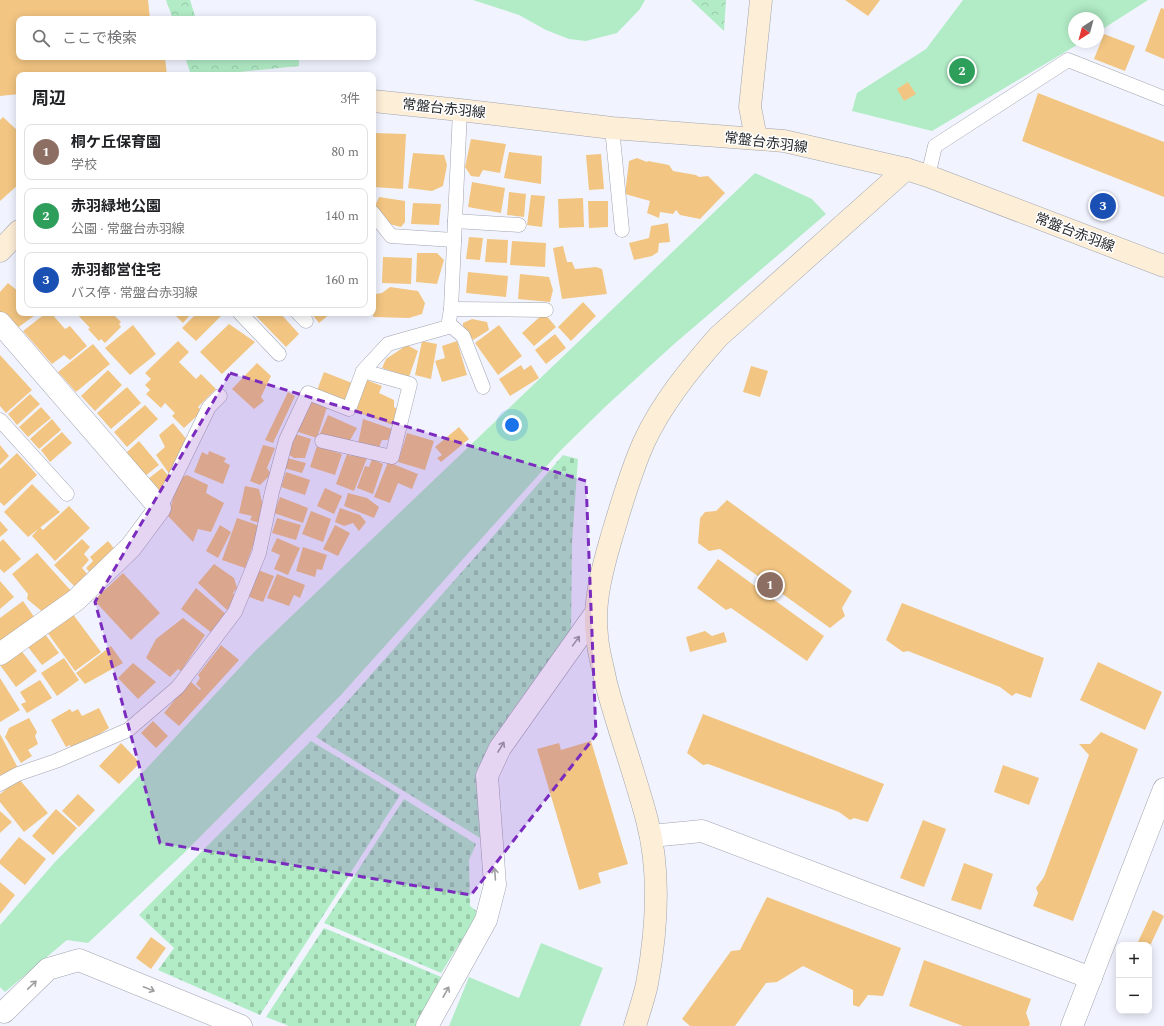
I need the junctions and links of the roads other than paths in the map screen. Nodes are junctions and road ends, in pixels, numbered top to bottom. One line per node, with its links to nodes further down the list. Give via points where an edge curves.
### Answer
1 (761, 0): 6 (street, via 750,107)
2 (1164, 98): 8 (lane, via 1068,60 935,146)
3 (376, 101): 4 (street, 常盤台赤羽線)
4 (460, 110): 5 (street, 常盤台赤羽線); 10 (lane)
5 (612, 128): 6 (street, 常盤台赤羽線); 12 (lane)
6 (756, 138): 7 (street, 常盤台赤羽線, via 784,141)
7 (906, 169): 8 (street, 常盤台赤羽線); 30 (street, via 718,337 671,396 645,440 626,488 603,566)
8 (928, 176): 16 (street, 常盤台赤羽線)
9 (376, 217): 14 (lane, via 391,236)
10 (455, 221): 11 (lane); 14 (lane)
11 (518, 225)
12 (622, 230)
13 (16, 234): 15 (street)
14 (454, 240): 17 (lane)
15 (0, 251)
16 (1164, 266)
17 (451, 309): 18 (lane); 21 (lane)
18 (546, 310)
19 (243, 316): 22 (lane)
20 (0, 323): 29 (street)
21 (449, 324): 23 (lane, via 448,327 388,344); 24 (lane, via 463,336)
22 (279, 354)
23 (363, 371): 27 (lane, via 410,384 392,457); 32 (lane, via 349,409 308,393 286,440 259,553 235,612 178,687 128,730 56,761 18,774)
24 (483, 387)
25 (220, 396): 29 (lane, via 209,407)
26 (0, 420): 28 (lane)
27 (322, 441)
28 (67, 494)
29 (160, 508): 31 (street, via 131,546 76,600)
30 (595, 614): 34 (street, via 610,697); 38 (street, one-way to 30, via 486,920 496,886 487,776 500,748)
31 (0, 654)
32 (0, 784)
33 (1164, 789): 35 (street)
34 (651, 836): 35 (street, via 702,832); 39 (street, via 656,881 653,945 647,985)
35 (1091, 978): 40 (street)
36 (3, 1014): 37 (street, one-way to 37, via 48,969 79,960)
37 (241, 1026)
38 (427, 1026)
39 (635, 1026)
40 (1072, 1026)

